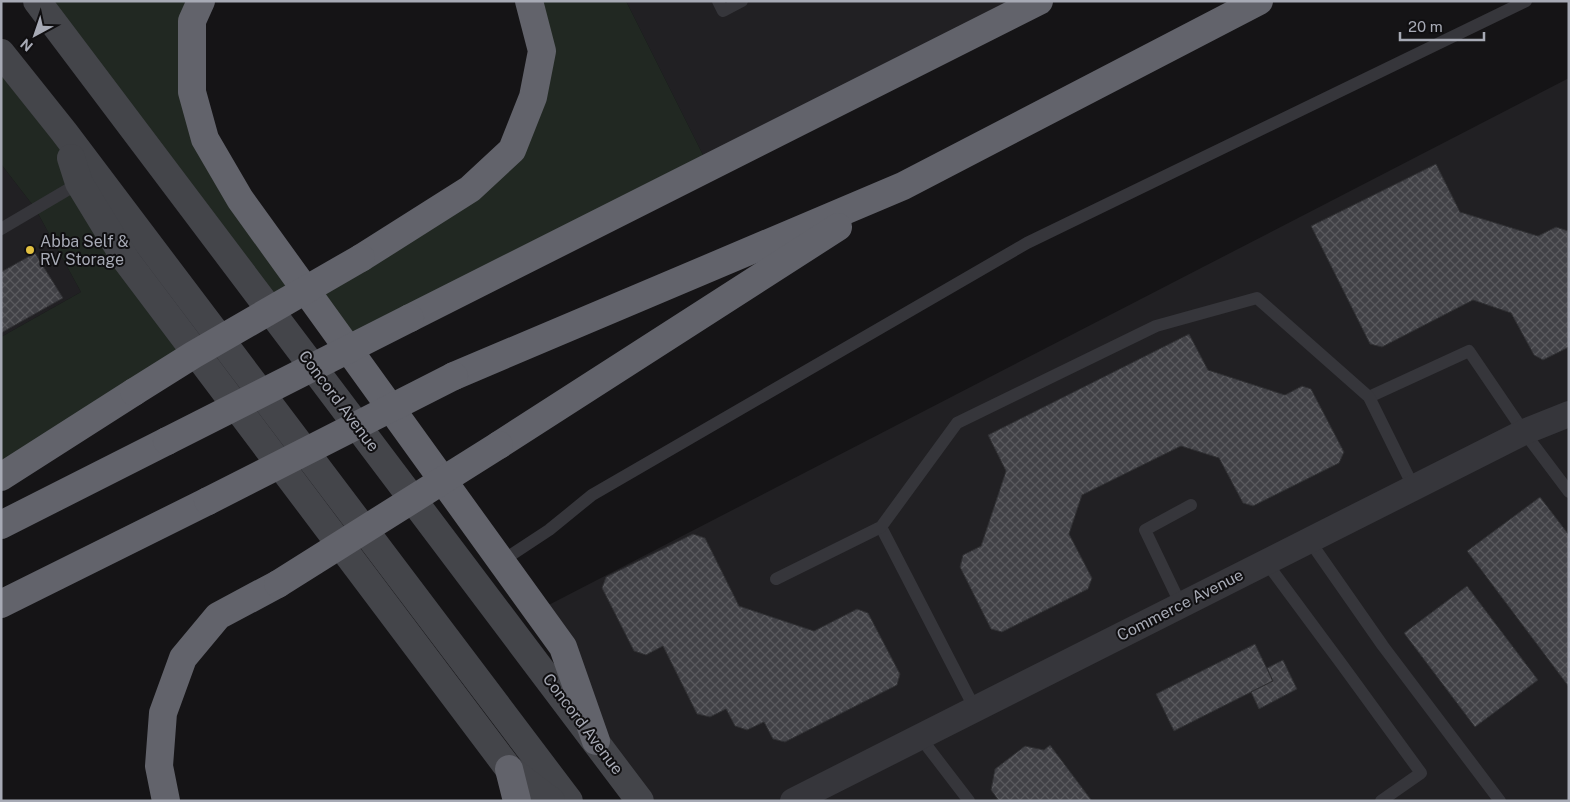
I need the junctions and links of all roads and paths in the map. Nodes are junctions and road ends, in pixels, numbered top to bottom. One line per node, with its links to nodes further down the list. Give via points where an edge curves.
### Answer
1 (37, 1): 31 (main road, Concord Avenue)
2 (201, 1): 24 (highway, via 192,21 192,92 205,139 240,198)
3 (530, 1): 17 (highway, bridge, via 542,51 533,97 512,150 470,189 361,258 134,392)
4 (718, 1): 5 (lane, via 723,11)
5 (742, 1)
6 (1039, 1): 21 (highway, bridge)
7 (1259, 1): 12 (highway)
8 (1526, 1): 24 (lane, via 1028,243 592,494 549,530)
9 (1, 53): 10 (main road)
10 (64, 132): 11 (main road); 36 (main road)
11 (79, 183): 13 (lane); 32 (main road, via 126,260)
12 (903, 186): 27 (highway, bridge, via 454,376); 33 (highway, bridge, via 278,584 218,616 183,658 163,713 159,766)
13 (1, 228)
14 (1369, 397): 16 (lane, via 1469,351); 18 (lane); 22 (lane, via 1257,298 1156,326 957,423)
15 (1569, 414): 16 (street, Commerce Avenue)
16 (1524, 432): 18 (street, Commerce Avenue); 19 (lane)
17 (1, 477)
18 (1414, 488): 23 (street, Commerce Avenue)
19 (1569, 492)
20 (1191, 505): 28 (lane, via 1145,530)
21 (1, 525)
22 (881, 527): 26 (lane); 29 (lane)
23 (1309, 540): 25 (street, Commerce Avenue); 41 (lane, via 1383,646)
24 (502, 561): 31 (highway, via 563,647)
25 (1266, 562): 28 (street, Commerce Avenue); 40 (lane, via 1421,773)
26 (776, 579)
27 (1, 604)
28 (1180, 605): 29 (street, Commerce Avenue)
29 (975, 709): 30 (street, Commerce Avenue)
30 (920, 737): 38 (street, Commerce Avenue); 39 (lane)
31 (596, 741): 37 (main road, Concord Avenue)
32 (510, 769): 34 (highway); 35 (main road)
33 (166, 801)
34 (517, 801)
35 (551, 801)
36 (569, 801)
37 (640, 801)
38 (793, 801)
39 (969, 801)
40 (1382, 801)
41 (1500, 801)

